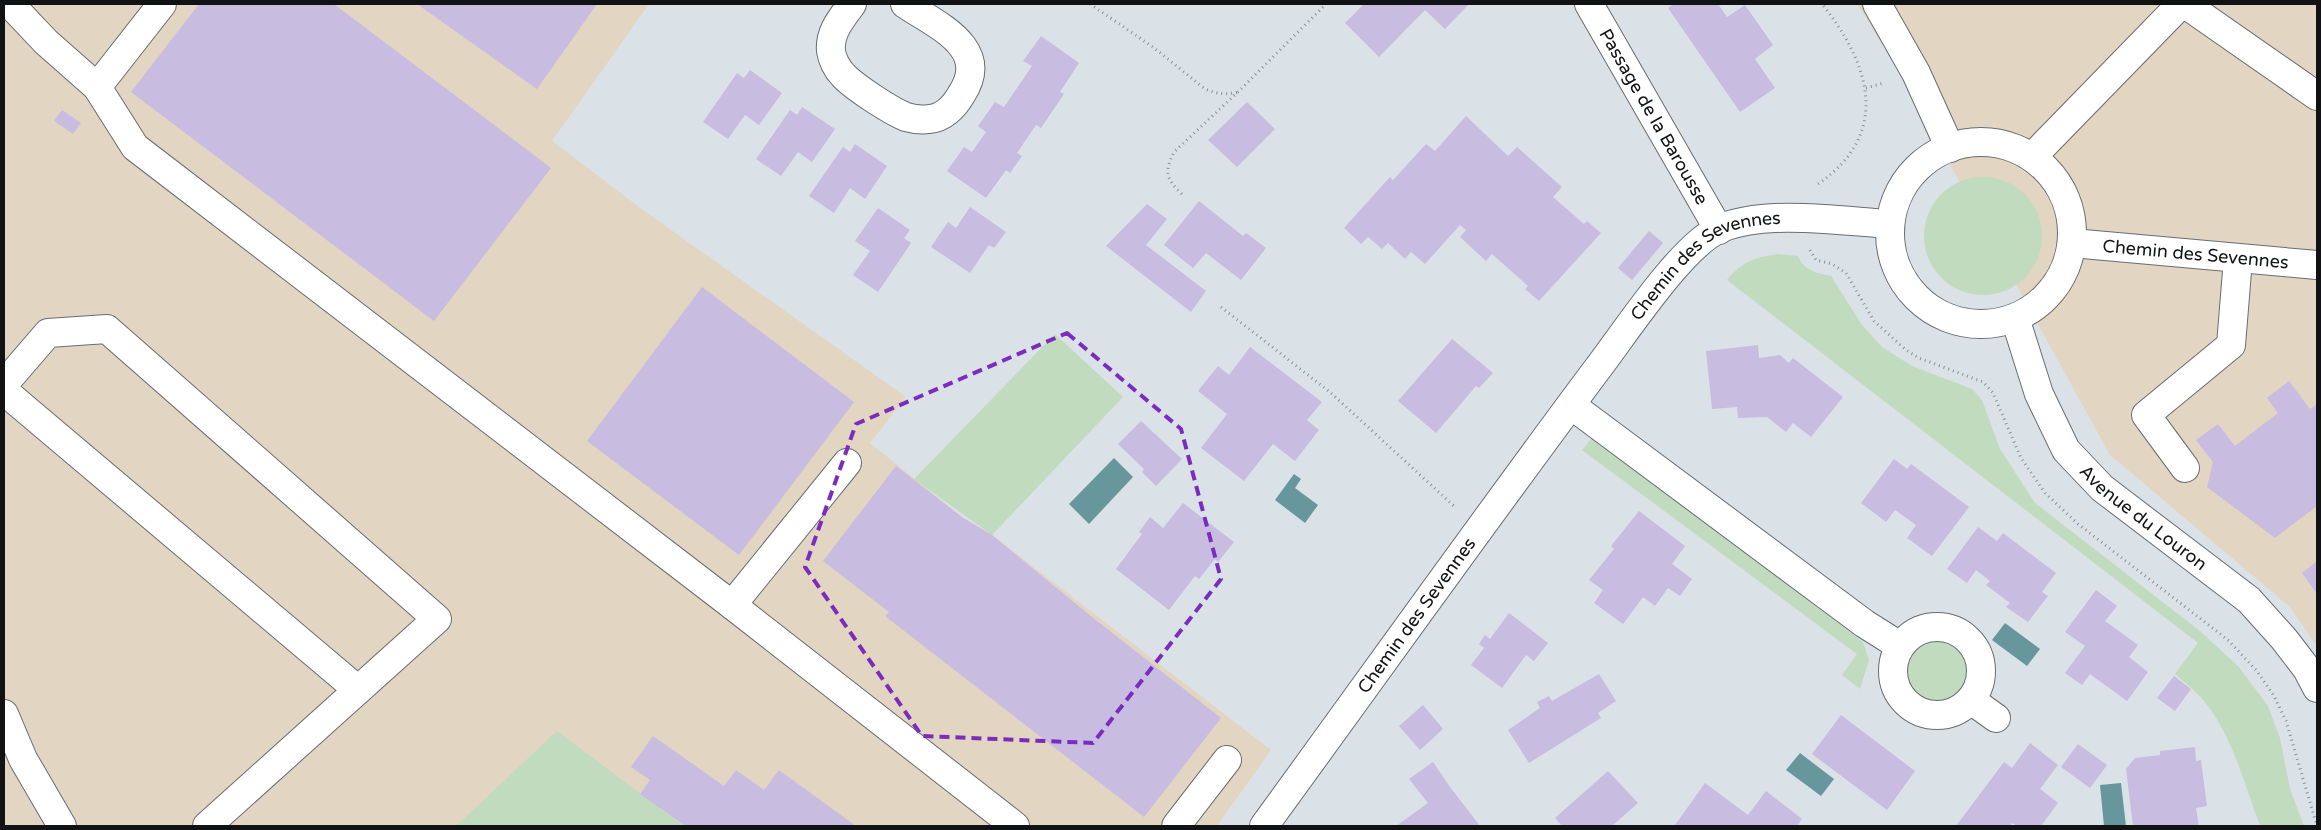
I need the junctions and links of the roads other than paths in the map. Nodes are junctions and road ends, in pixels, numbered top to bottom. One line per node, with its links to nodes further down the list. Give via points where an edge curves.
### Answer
1 (10, 4): 9 (street, via 46,42)
2 (162, 4): 9 (street)
3 (852, 4): 4 (street, via 832,36 831,52 842,74 896,112 908,117 940,117 965,89 971,58 949,34)
4 (905, 4)
5 (1589, 4): 14 (street, Passage de la Barousse)
6 (2180, 4): 12 (street)
7 (2185, 4): 10 (street)
8 (1886, 8): 11 (street)
9 (97, 87): 24 (street, via 135,147)
10 (2317, 96)
11 (1950, 148): 12 (street, via 1972,143 1994,144); 13 (street, via 1927,159 1909,177 1896,200)
12 (2032, 157): 15 (street, via 2047,170 2066,199)
13 (1890, 224): 14 (street, Chemin des Sevennes, via 1810,218 1750,222); 18 (street, via 1892,256 1898,270 1914,296 1926,306 1969,324 2000,323)
14 (1719, 230): 21 (street, Chemin des Sevennes, via 1672,270)
15 (2072, 243): 16 (street, Chemin des Sevennes); 18 (street, via 2063,274 2054,289 2030,311)
16 (2238, 259): 17 (street, Chemin des Sevennes); 23 (street, via 2231,345 2146,415)
17 (2317, 265)
18 (2015, 318): 26 (street, Avenue du Louron, via 2039,394 2066,450 2102,488 2249,600 2290,646)
19 (4, 384): 27 (street, via 48,333 106,329 437,619)
20 (4, 391): 27 (street)
21 (1571, 405): 25 (street, via 1865,624); 36 (street, Chemin des Sevennes)
22 (847, 463): 24 (street)
23 (2185, 468)
24 (732, 605): 34 (street)
25 (1900, 646): 28 (street, via 1894,660 1893,675 1896,689 1904,702 1930,715 1945,715 1959,710); 28 (street, via 1910,636 1930,628 1952,629 1965,636 1981,660 1982,674)
26 (2317, 688)
27 (358, 690): 33 (street)
28 (1971, 700): 30 (street)
29 (4, 714): 32 (street, via 23,759)
30 (1996, 718)
31 (1227, 760): 35 (street)
32 (62, 826)
33 (207, 826)
34 (1015, 826)
35 (1176, 826)
36 (1264, 826)

